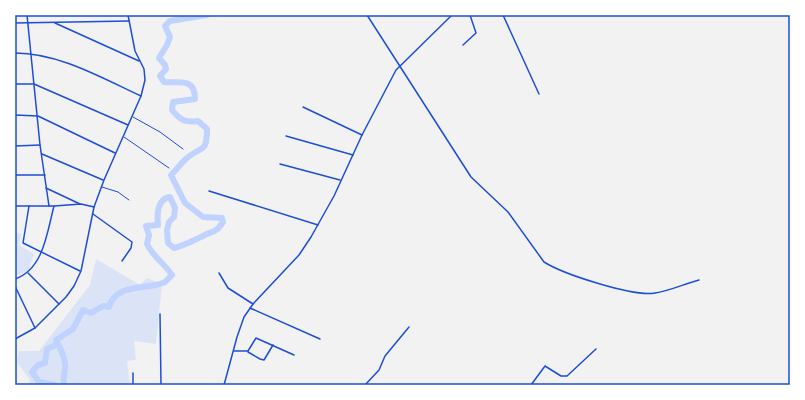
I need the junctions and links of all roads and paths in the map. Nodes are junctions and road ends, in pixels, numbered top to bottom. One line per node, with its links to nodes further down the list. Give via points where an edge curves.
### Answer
1 (27, 15): 9 (street)
2 (128, 15): 7 (street)
3 (367, 15): 15 (street)
4 (450, 15): 15 (street)
5 (470, 15): 11 (street, via 476,34)
6 (503, 15): 18 (street)
7 (129, 21): 10 (street); 14 (street, via 135,51)
8 (15, 22): 9 (street)
9 (28, 22): 10 (street); 13 (street)
10 (54, 22): 14 (street)
11 (463, 45)
12 (15, 53): 13 (street)
13 (32, 53): 17 (street); 19 (street, via 84,70)
14 (140, 61): 19 (street, via 145,76)
15 (400, 66): 25 (street); 58 (street, via 471,177 508,212 544,262 552,268 585,280 645,294)
16 (15, 84): 17 (street)
17 (34, 84): 22 (street); 24 (street)
18 (539, 94)
19 (141, 96): 23 (street)
20 (303, 107): 25 (street)
21 (15, 115): 22 (street)
22 (38, 116): 28 (street); 32 (street)
23 (132, 116): 24 (street); 30 (lane)
24 (128, 125): 26 (street)
25 (362, 135): 33 (street)
26 (123, 136): 32 (street); 35 (lane)
27 (286, 136): 33 (street)
28 (40, 145): 29 (street); 31 (street)
29 (15, 146)
30 (183, 149)
31 (42, 154): 37 (street); 38 (street)
32 (115, 154): 38 (street)
33 (353, 154): 39 (street)
34 (280, 164): 39 (street)
35 (169, 168)
36 (15, 175): 37 (street)
37 (44, 175): 41 (street)
38 (104, 180): 40 (street)
39 (341, 180): 51 (street)
40 (101, 187): 43 (lane, via 118,192); 49 (street)
41 (46, 188): 44 (street); 47 (street)
42 (209, 191): 51 (street)
43 (129, 200)
44 (81, 204): 48 (street); 49 (street)
45 (15, 206): 46 (street)
46 (29, 206): 47 (street); 52 (street, via 23,243)
47 (49, 206): 48 (street)
48 (54, 206): 52 (street)
49 (94, 207): 50 (street)
50 (93, 214): 53 (street, via 132,242); 54 (street)
51 (318, 225): 61 (street, via 299,255)
52 (41, 252): 54 (street); 55 (street)
53 (122, 261)
54 (81, 271): 60 (street, via 71,291)
55 (28, 273): 57 (street); 60 (street)
56 (218, 274): 61 (street, via 228,288)
57 (15, 279)
58 (698, 280)
59 (15, 286): 65 (street)
60 (59, 304): 65 (street)
61 (253, 304): 62 (street)
62 (250, 308): 67 (street); 71 (street, via 244,317)
63 (160, 314): 75 (street)
64 (409, 327): 77 (street, via 385,356 379,370)
65 (35, 328): 66 (street)
66 (15, 339)
67 (320, 339)
68 (273, 346): 70 (street, via 256,338); 70 (street, via 264,360); 72 (street)
69 (596, 349): 78 (street, via 567,376 561,376 545,366)
70 (248, 351): 71 (street)
71 (233, 352): 76 (street)
72 (294, 355)
73 (133, 373): 74 (street)
74 (133, 385)
75 (161, 385)
76 (224, 385)
77 (366, 385)
78 (531, 385)

